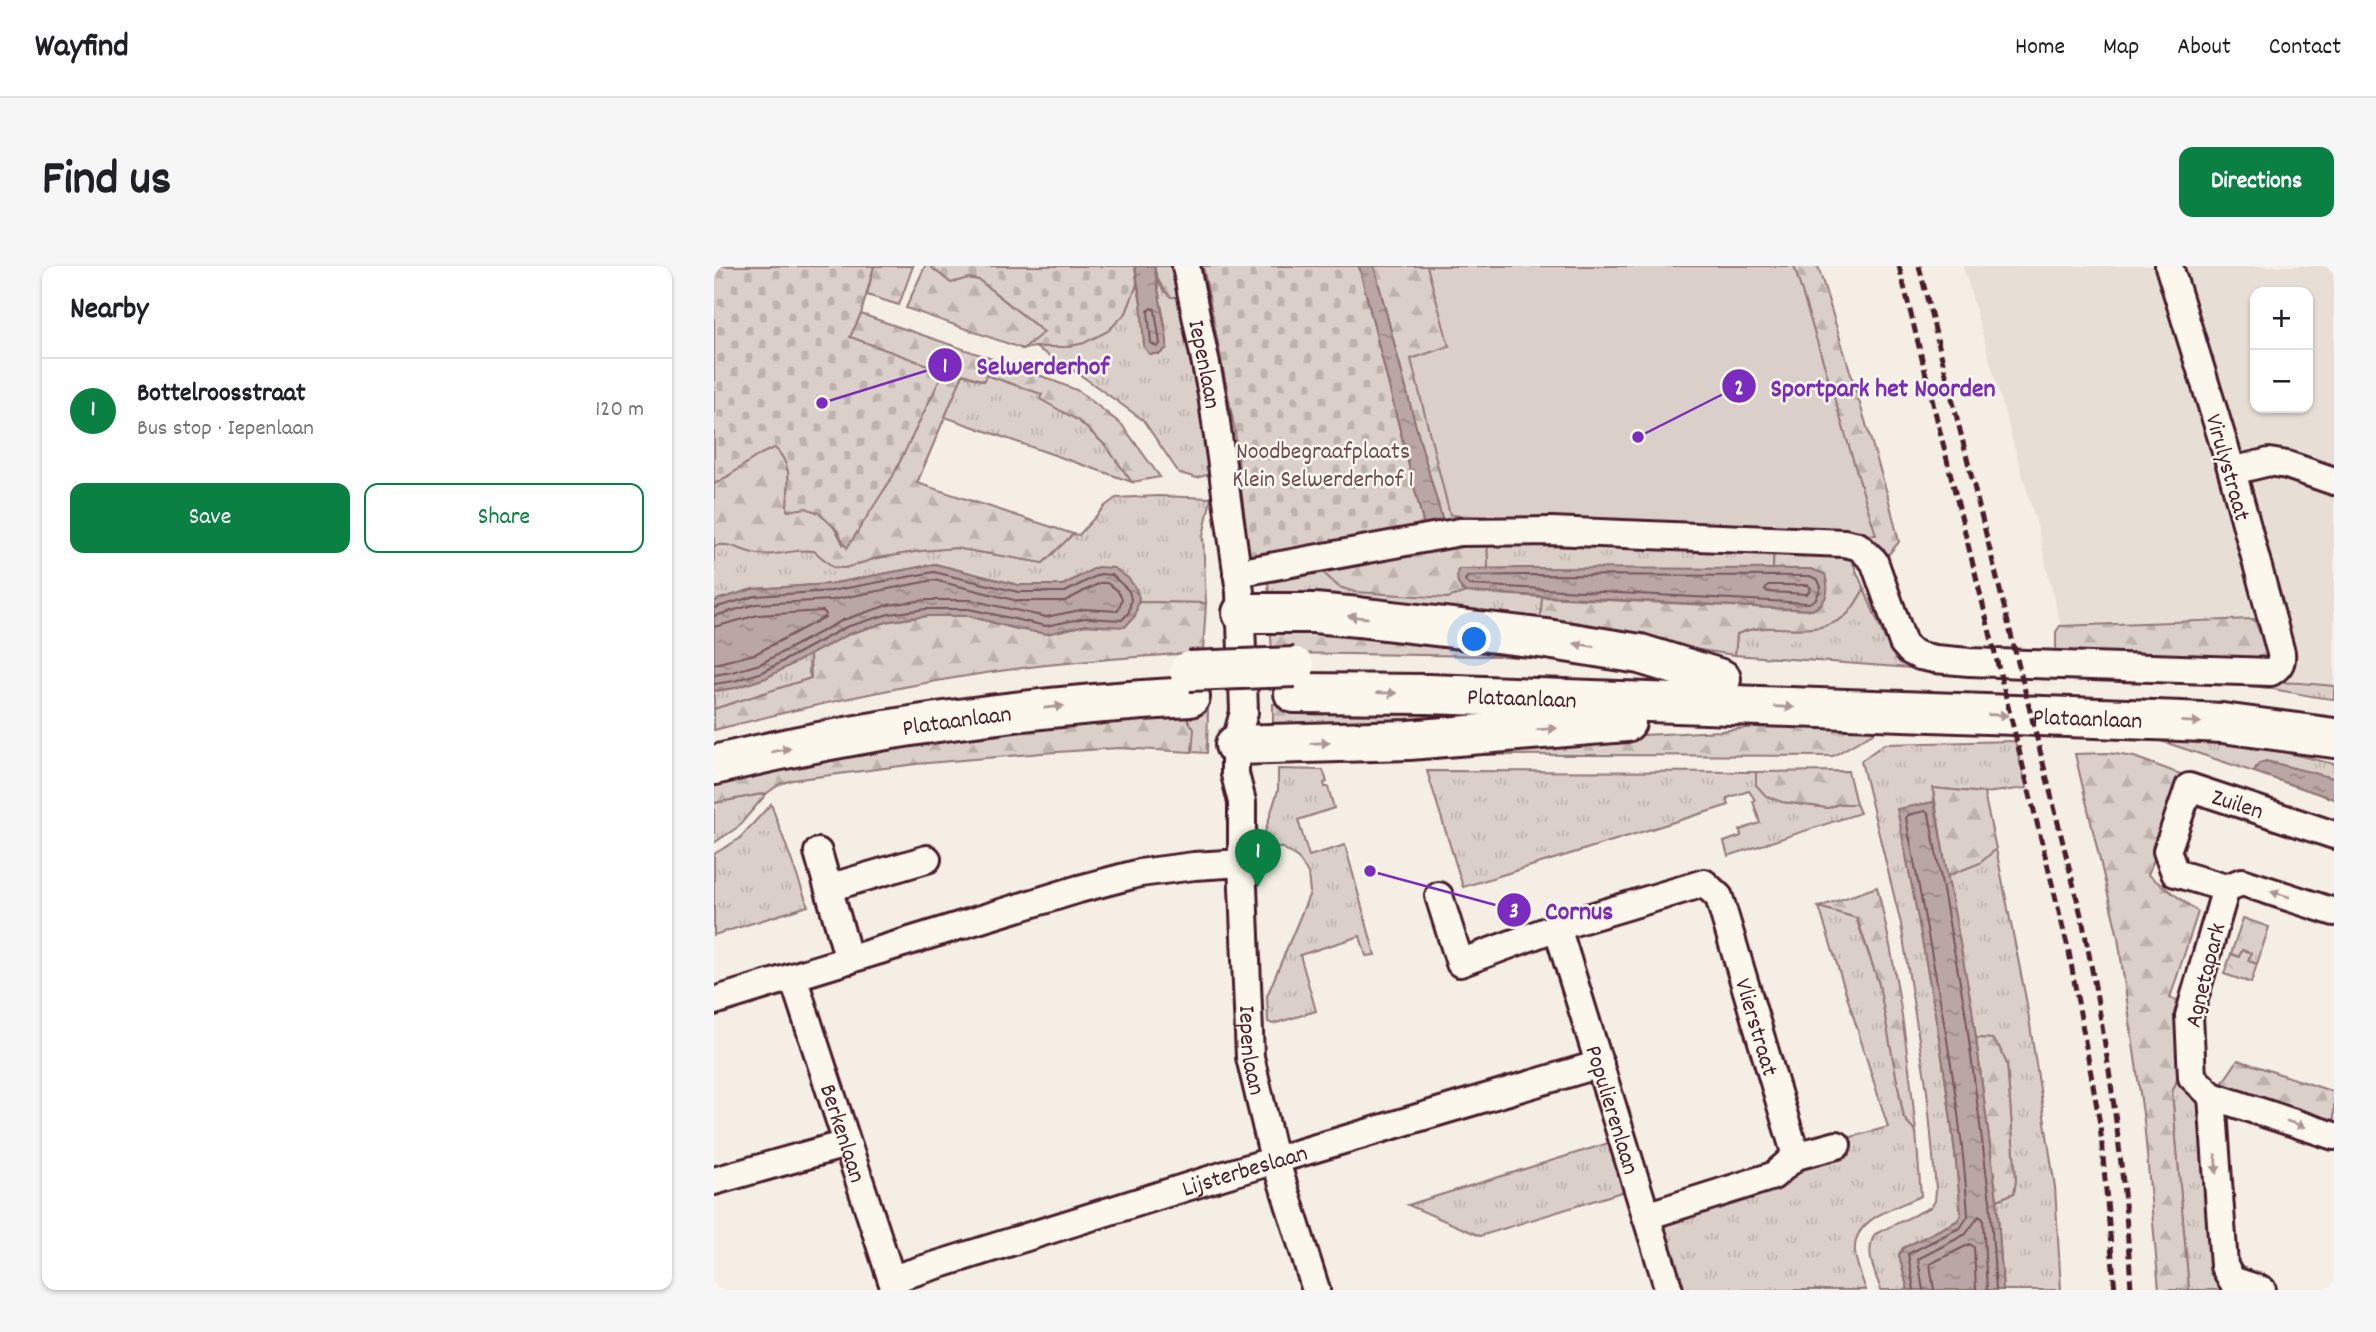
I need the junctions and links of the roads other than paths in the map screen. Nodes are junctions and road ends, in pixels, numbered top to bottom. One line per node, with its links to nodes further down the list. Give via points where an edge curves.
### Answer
1 (1186, 266): 5 (street, Iepenlaan, via 1212,394)
2 (2169, 266): 3 (street, Virulystraat)
3 (2232, 471): 4 (street, via 2269,462); 5 (street, Virulystraat, via 2281,653 2282,661 2271,672 1969,662 1920,656 1903,643 1874,561 1858,546 1844,543 1551,531 1460,532)
4 (2334, 481)
5 (1237, 573): 6 (street, Iepenlaan)
6 (1241, 613): 8 (highway, one-way to 6, via 1640,654 1336,615); 10 (street, Iepenlaan)
7 (1189, 684): 8 (highway, Plataanlaan, bridge, via 1427,668); 12 (highway, Plataanlaan, via 1079,679 964,692); 13 (highway, Plataanlaan, one-way to 7, via 847,737)
8 (1718, 691): 9 (highway, Plataanlaan, via 2201,697); 10 (highway, one-way to 8, via 1457,737 1679,717); 11 (highway, Plataanlaan, one-way to 11, via 2222,723)
9 (2334, 713)
10 (1244, 734): 17 (street, Iepenlaan, via 1252,773 1242,802)
11 (2334, 738)
12 (714, 739)
13 (714, 765)
14 (2334, 835): 18 (street, Zuilen, via 2189,787 2167,852 2175,873)
15 (818, 852): 19 (street)
16 (927, 859): 19 (street, via 835,886)
17 (1241, 863): 23 (street, via 1140,873); 32 (street, Iepenlaan, via 1250,1057)
18 (2227, 888): 21 (street, Zuilen, one-way to 18, via 2242,881); 27 (street, Agnetapark, via 2188,1029 2192,1077)
19 (830, 892): 23 (street)
20 (1438, 896): 22 (street, via 1460,963)
21 (2334, 912)
22 (1557, 927): 26 (street, Populierenlaan); 31 (street, Vlierstraat, via 1704,883 1719,897)
23 (849, 960): 24 (street)
24 (793, 977): 25 (street); 29 (street, Berkenlaan)
25 (714, 1001)
26 (1600, 1064): 32 (street, Lijsterbeslaan); 34 (street, Populierenlaan)
27 (2212, 1096): 28 (street, one-way to 28); 38 (street, one-way to 38, via 2224,1266 2232,1280)
28 (2334, 1136)
29 (846, 1144): 33 (street); 35 (street, Berkenlaan)
30 (1837, 1145): 31 (street)
31 (1796, 1156): 34 (street, via 1773,1176)
32 (1276, 1160): 35 (street, Lijsterbeslaan); 36 (street, Iepenlaan)
33 (714, 1181)
34 (1646, 1216): 37 (street, Populierenlaan)
35 (893, 1284)
36 (1316, 1290)
37 (1669, 1290)
38 (2262, 1290)

